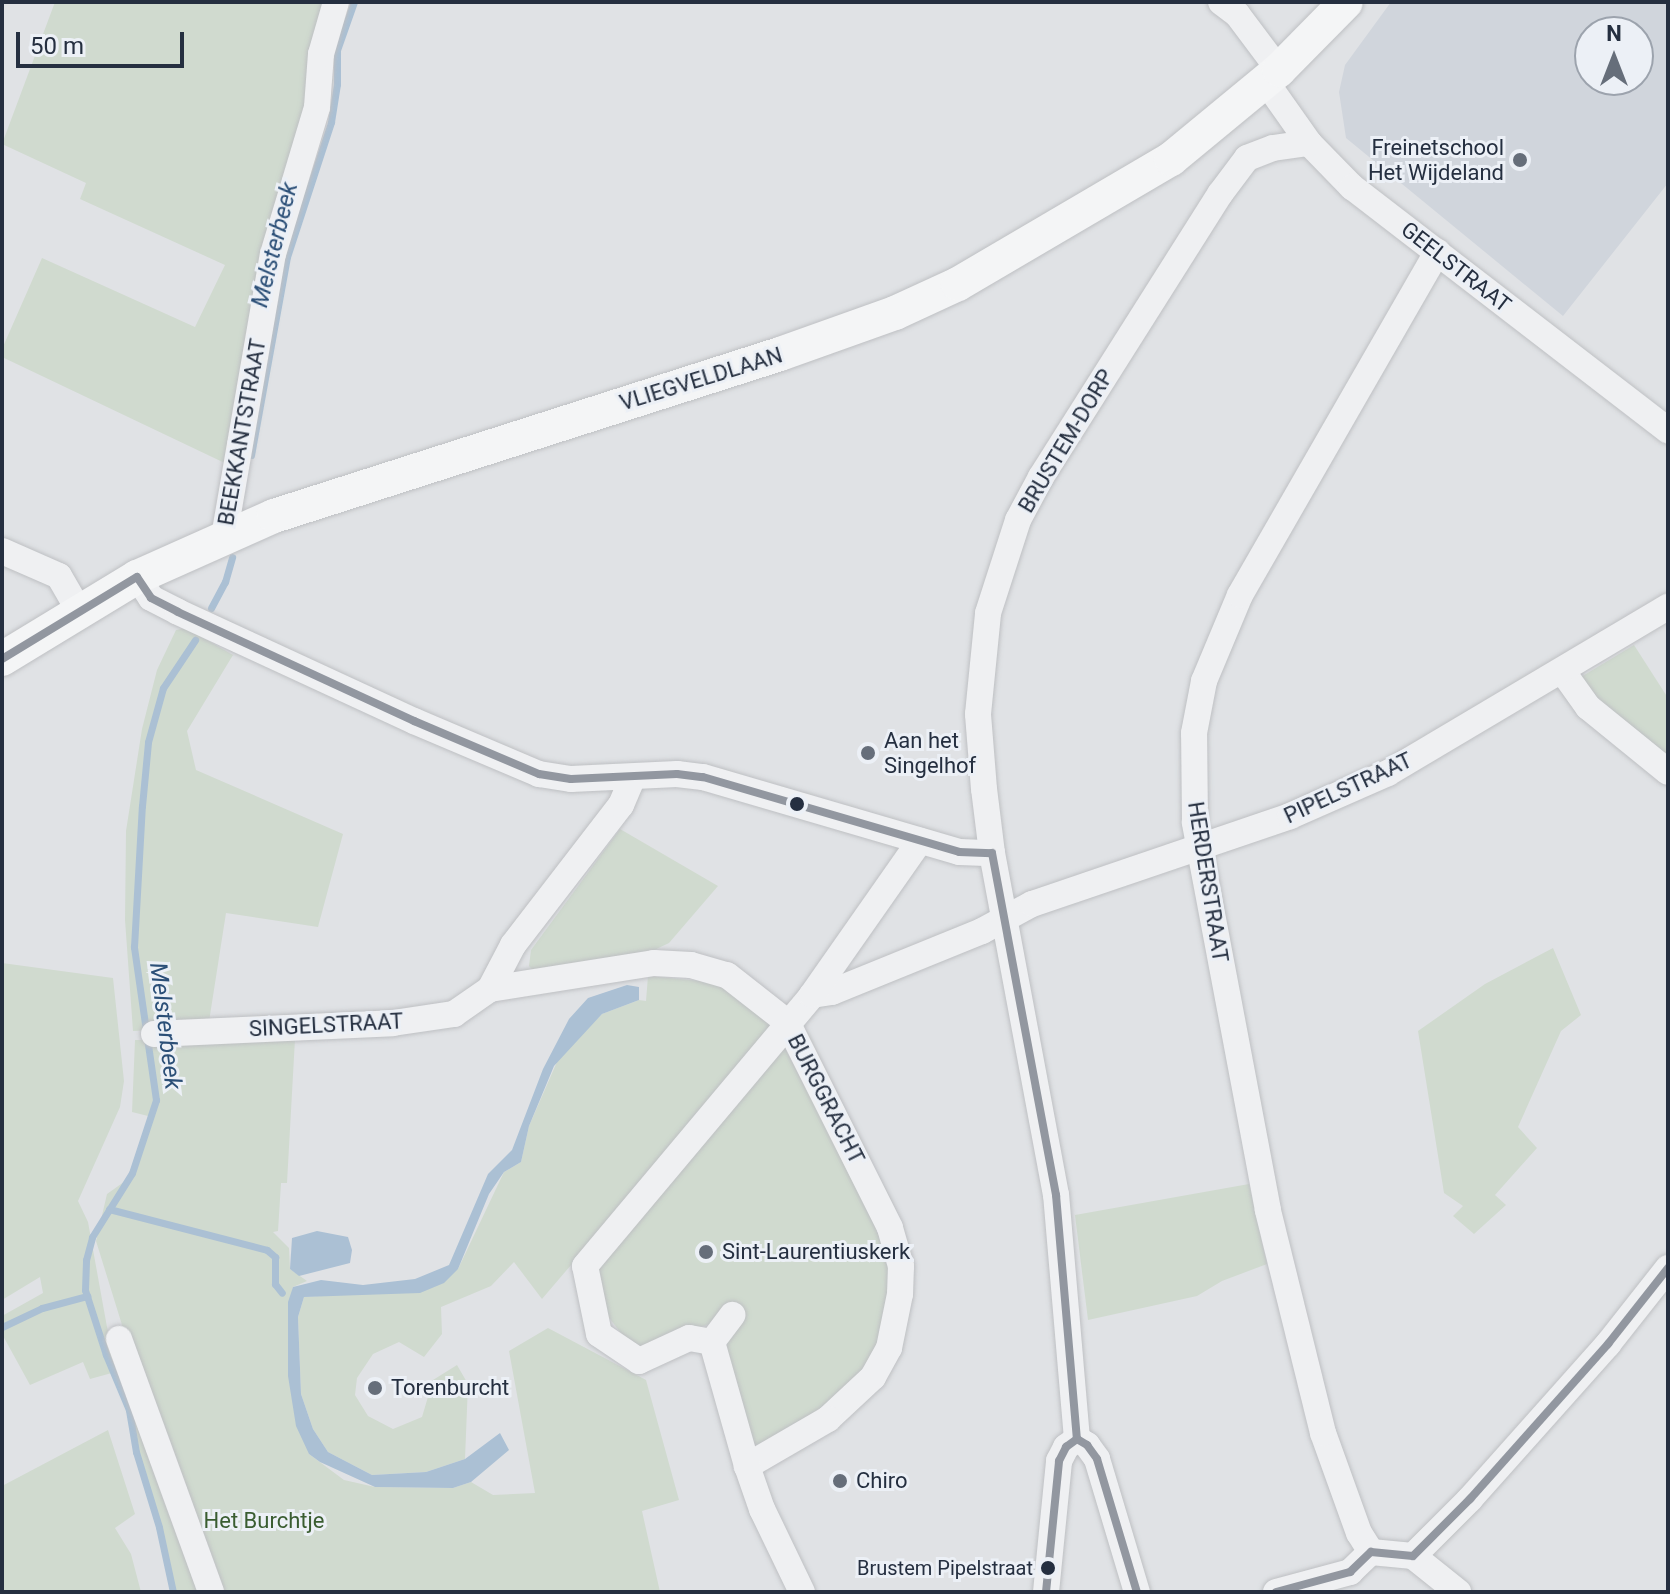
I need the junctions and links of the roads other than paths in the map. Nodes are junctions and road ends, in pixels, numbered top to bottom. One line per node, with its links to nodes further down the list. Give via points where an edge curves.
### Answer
1 (336, 2): 8 (street, BEEKKANTSTRAAT, via 321,54 317,107 273,254)
2 (1221, 2): 4 (street, GEELSTRAAT, via 1237,14)
3 (1346, 2): 4 (main road, VLIEGVELDLAAN)
4 (1273, 76): 5 (street, GEELSTRAAT); 8 (main road, VLIEGVELDLAAN, via 1171,159 1118,193 1006,258 895,313 349,490)
5 (1309, 143): 6 (street, GEELSTRAAT, via 1352,187); 19 (street, BRUSTEM-DORP, via 1247,158 1018,520 988,613 979,672 978,714)
6 (1437, 252): 7 (street, GEELSTRAAT); 18 (street, HERDERSTRAAT, via 1240,595 1219,643 1204,681 1194,733)
7 (1668, 430)
8 (224, 537): 10 (main road, VLIEGVELDLAAN)
9 (2, 551): 12 (street, via 59,576)
10 (137, 577): 12 (main road, VLIEGVELDLAAN); 16 (street, via 151,598 164,605 513,765 571,779)
11 (1668, 607): 14 (street, PIPELSTRAAT)
12 (79, 610): 13 (main road, VLIEGVELDLAAN)
13 (2, 659)
14 (1563, 672): 15 (street, via 1588,707); 18 (street, PIPELSTRAAT, via 1388,773 1290,816)
15 (1668, 772)
16 (633, 777): 17 (street, via 703,777); 21 (street, SINGELSTRAAT, via 621,805 513,945)
17 (920, 841): 19 (street, via 959,852); 22 (street)
18 (1199, 846): 20 (street, PIPELSTRAAT, via 1032,904); 31 (street, HERDERSTRAAT, via 1271,1225 1323,1433 1359,1533)
19 (992, 853): 20 (street, BRUSTEM-DORP)
20 (1006, 919): 22 (street, via 832,992); 29 (street, BRUSTEM-DORP, via 1056,1195)
21 (490, 989): 23 (street, SINGELSTRAAT, via 654,963 691,965 727,975); 24 (street, SINGELSTRAAT, via 454,1014 393,1023)
22 (812, 995): 23 (street)
23 (787, 1022): 28 (street, BURGGRACHT, via 585,1266 599,1334 639,1361 689,1338); 30 (street, BURGGRACHT, via 890,1228 901,1266 900,1294 889,1348 873,1377 828,1419)
24 (154, 1034)
25 (1668, 1268): 32 (street, via 1565,1392)
26 (732, 1315): 28 (street)
27 (119, 1339): 33 (street)
28 (712, 1342): 30 (street)
29 (1077, 1439): 35 (street, via 1059,1461); 36 (street, via 1097,1459)
30 (747, 1466): 34 (street)
31 (1371, 1552): 32 (street); 37 (street, via 1350,1572)
32 (1413, 1556): 38 (street)
33 (211, 1592)
34 (802, 1592)
35 (1046, 1592)
36 (1137, 1592)
37 (1276, 1592)
38 (1458, 1592)

